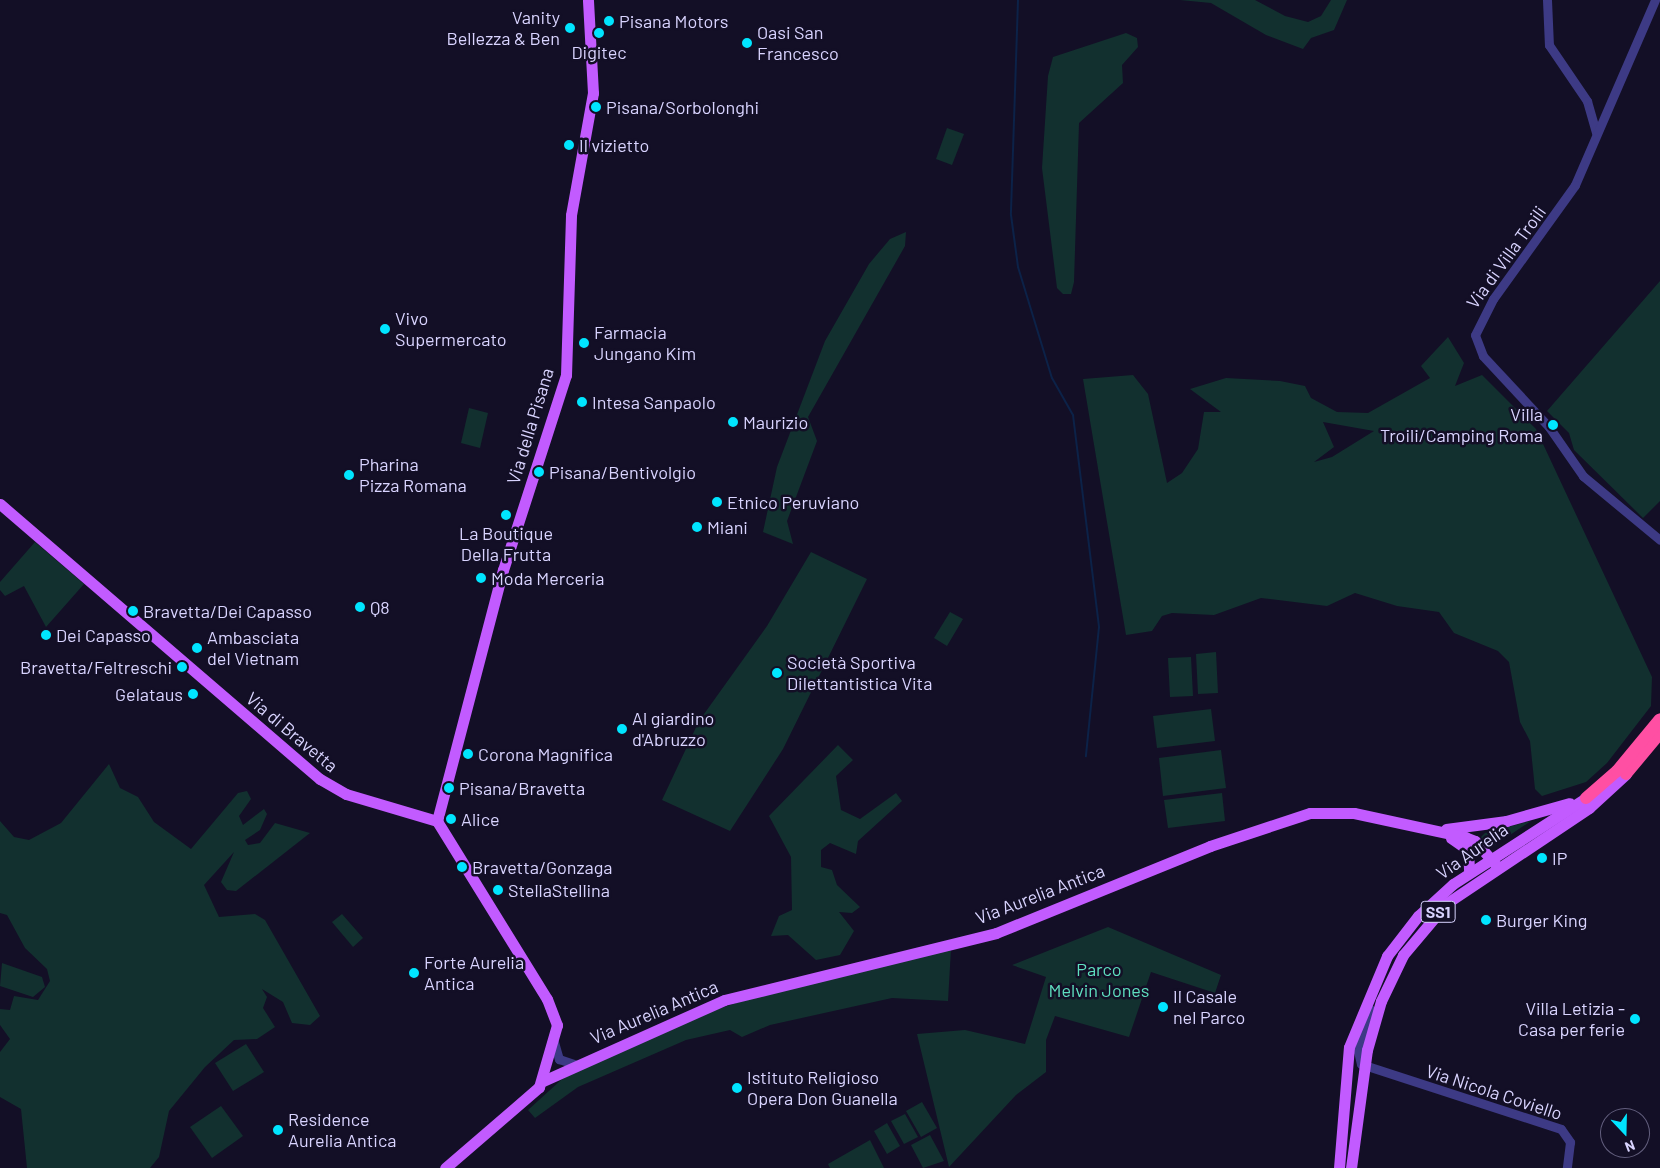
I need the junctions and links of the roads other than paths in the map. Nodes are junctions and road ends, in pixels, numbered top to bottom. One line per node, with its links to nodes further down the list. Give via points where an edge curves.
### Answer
1 (588, 0): 13 (main road, Via della Pisana, via 593,93 572,209 566,375 496,595)
2 (1547, 0): 4 (street, via 1549,45 1587,101)
3 (1655, 0): 4 (street, Via di Villa Troili)
4 (1596, 133): 6 (street, Via di Villa Troili, via 1566,202 1493,299 1476,328 1476,338 1483,356 1549,427 1583,476)
5 (0, 504): 13 (main road, Via di Bravetta, via 320,779 346,794)
6 (1660, 540)
7 (1660, 713): 10 (highway)
8 (1660, 719): 10 (highway, Via Aurelia / SS1)
9 (1660, 733): 11 (highway, Via Aurelia / SS1)
10 (1642, 738): 12 (highway, Via Aurelia / SS1, via 1617,771)
11 (1626, 774): 18 (main road, Via Aurelia / SS1, via 1589,808)
12 (1586, 798): 14 (main road); 17 (main road, Via Aurelia / SS1)
13 (437, 821): 21 (main road, via 554,1012)
14 (1506, 821): 15 (main road); 16 (main road, via 1480,832)
15 (1434, 830): 16 (main road); 19 (main road, via 1465,846 1470,857); 22 (main road, Via Aurelia Antica, via 1336,811 1290,818 996,933 724,1000)
16 (1475, 842): 17 (main road)
17 (1489, 858): 18 (main road); 19 (main road, Via Aurelia / SS1)
18 (1498, 867): 23 (main road, Via Aurelia / SS1, via 1440,910 1402,956 1381,1001)
19 (1469, 871): 20 (main road, Via Aurelia / SS1, via 1418,916)
20 (1377, 975): 23 (street, via 1358,1051); 26 (main road, Via Aurelia / SS1, via 1349,1047)
21 (554, 1042): 22 (street, via 559,1059); 24 (main road)
22 (576, 1065): 24 (main road, Via Aurelia Antica)
23 (1364, 1066): 27 (main road, Via Aurelia / SS1); 28 (street, Via Nicola Coviello, via 1562,1129 1570,1142)
24 (543, 1082): 25 (main road)
25 (446, 1168)
26 (1339, 1168)
27 (1351, 1168)
28 (1566, 1168)

